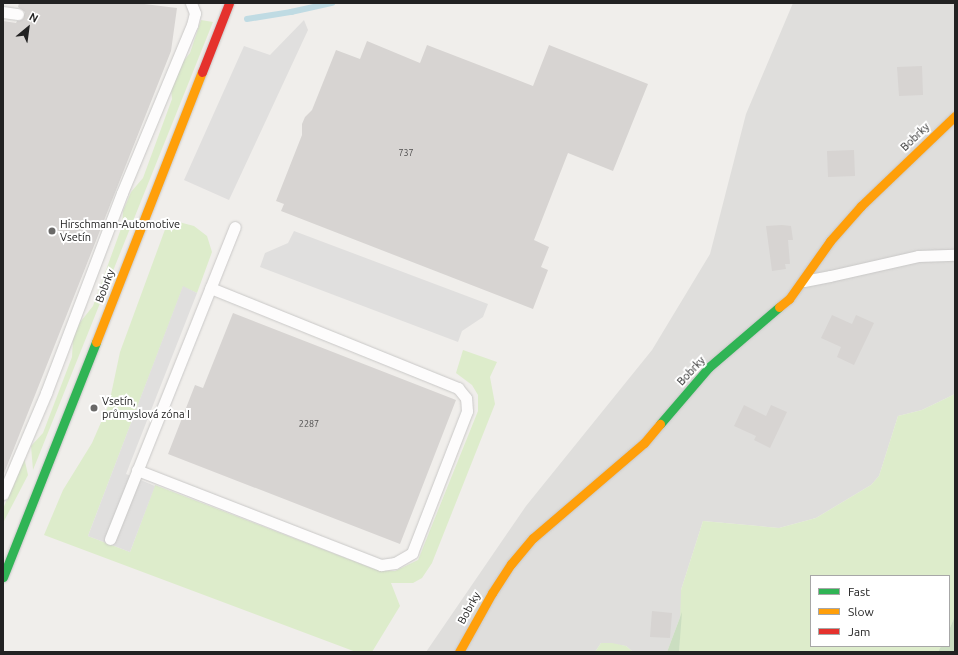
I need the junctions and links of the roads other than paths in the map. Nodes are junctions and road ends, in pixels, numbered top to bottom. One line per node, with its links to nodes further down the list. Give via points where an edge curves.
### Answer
1 (191, 3): 11 (lane, via 195,13 192,25 122,193 46,393)
2 (229, 3): 13 (street, Bobrky)
3 (3, 12): 4 (lane)
4 (18, 14)
5 (955, 116): 8 (street, Bobrky, via 861,206 830,241)
6 (235, 227): 9 (lane)
7 (955, 255): 8 (lane, via 918,256)
8 (803, 281): 14 (street, Bobrky, via 788,299 709,368 644,443 533,538 492,592)
9 (210, 288): 10 (lane); 10 (lane, via 458,388 466,398 467,411 412,553 395,563 381,565)
10 (137, 470): 12 (lane)
11 (3, 494)
12 (110, 539)
13 (3, 577)
14 (459, 652)

